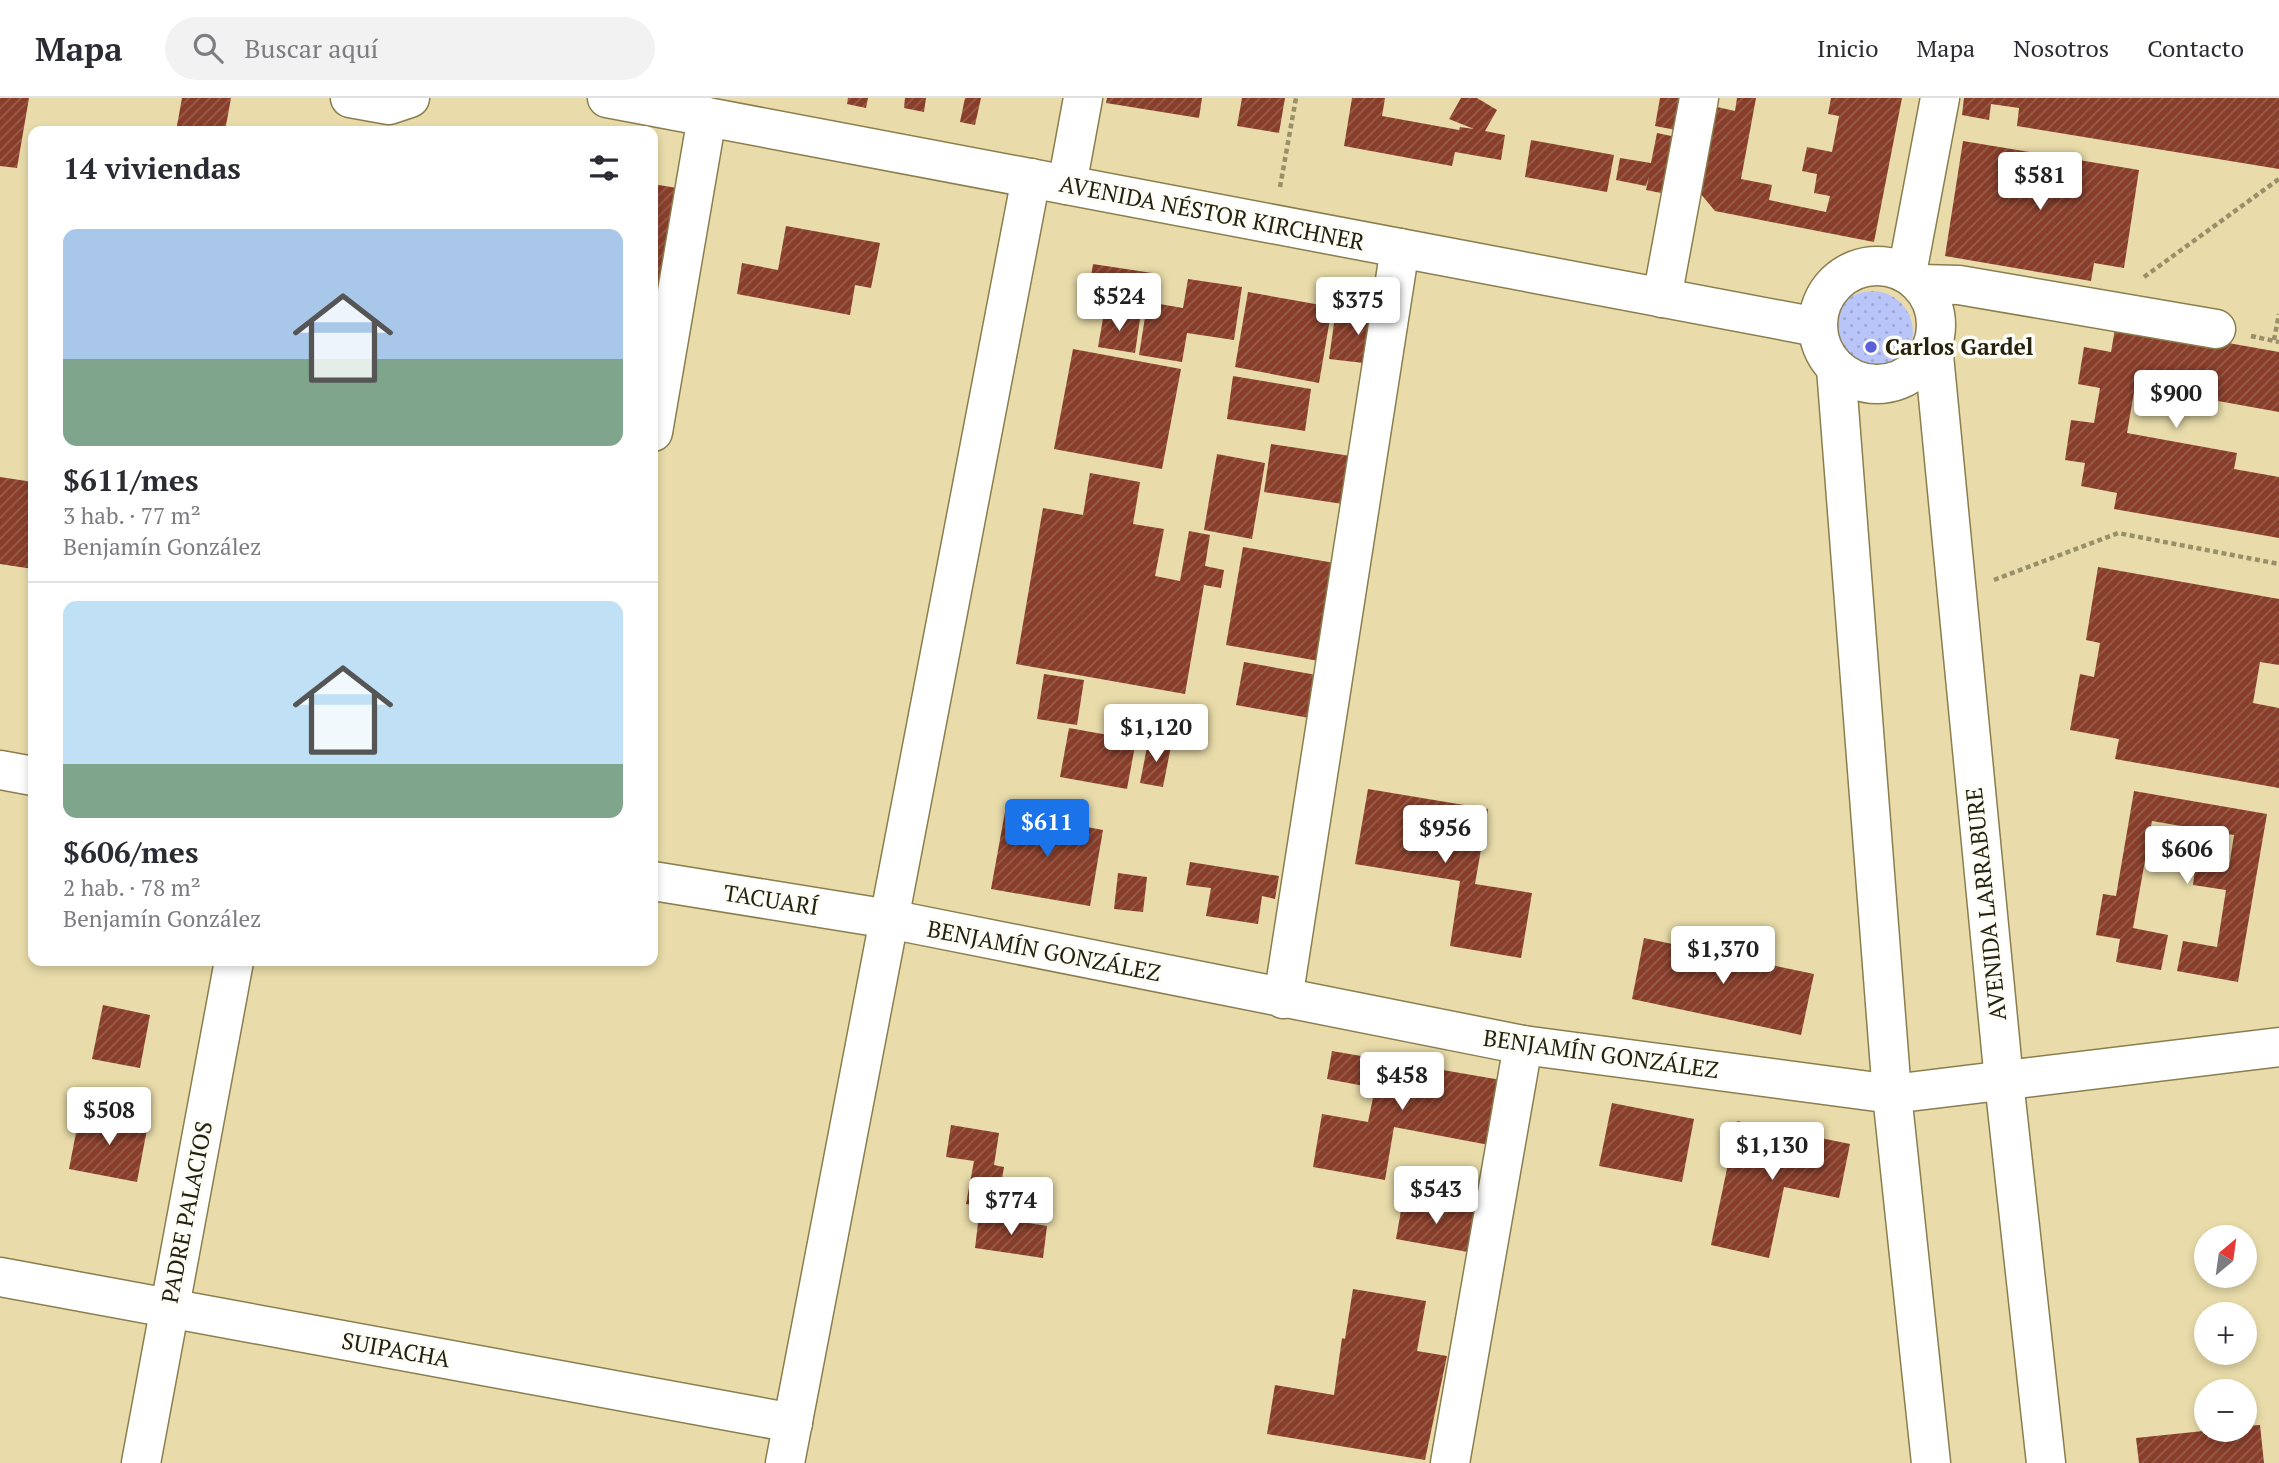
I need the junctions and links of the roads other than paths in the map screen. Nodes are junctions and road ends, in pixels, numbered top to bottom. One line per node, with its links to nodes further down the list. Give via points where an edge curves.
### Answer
1 (350, 98): 6 (street)
2 (607, 98): 7 (street, AVENIDA NÉSTOR KIRCHNER)
3 (1083, 98): 8 (street)
4 (1699, 98): 11 (street)
5 (1940, 98): 10 (street)
6 (393, 108)
7 (707, 117): 8 (street, AVENIDA NÉSTOR KIRCHNER); 16 (street)
8 (1049, 182): 9 (street, AVENIDA NÉSTOR KIRCHNER); 20 (street)
9 (1400, 248): 11 (street, AVENIDA NÉSTOR KIRCHNER); 22 (street)
10 (1914, 279): 12 (street, via 1875,265 1856,268 1827,291); 13 (street); 14 (street, via 1935,313)
11 (1662, 298): 12 (street, AVENIDA NÉSTOR KIRCHNER)
12 (1817, 327): 15 (street, via 1822,349)
13 (2216, 329)
14 (1933, 345): 15 (street, via 1924,362 1890,383 1852,379); 25 (street, AVENIDA LARRABURE)
15 (1836, 368): 26 (street)
16 (658, 403)
17 (0, 770): 18 (street)
18 (28, 775)
19 (658, 882): 20 (street, TACUARÍ)
20 (889, 919): 22 (street, BENJAMÍN GONZÁLEZ); 29 (street)
21 (233, 966): 28 (street, PADRE PALACIOS)
22 (1283, 999): 23 (street, BENJAMÍN GONZÁLEZ)
23 (1523, 1045): 26 (street, BENJAMÍN GONZÁLEZ); 32 (street)
24 (2279, 1047): 25 (street, BENJAMÍN GONZÁLEZ)
25 (2004, 1081): 26 (street, BENJAMÍN GONZÁLEZ); 34 (street, AVENIDA LARRABURE)
26 (1892, 1094): 33 (street)
27 (0, 1277): 28 (street, SUIPACHA)
28 (169, 1308): 29 (street, SUIPACHA); 30 (street, PADRE PALACIOS)
29 (793, 1423): 31 (street)
30 (141, 1463)
31 (785, 1463)
32 (1450, 1463)
33 (1931, 1463)
34 (2046, 1463)

